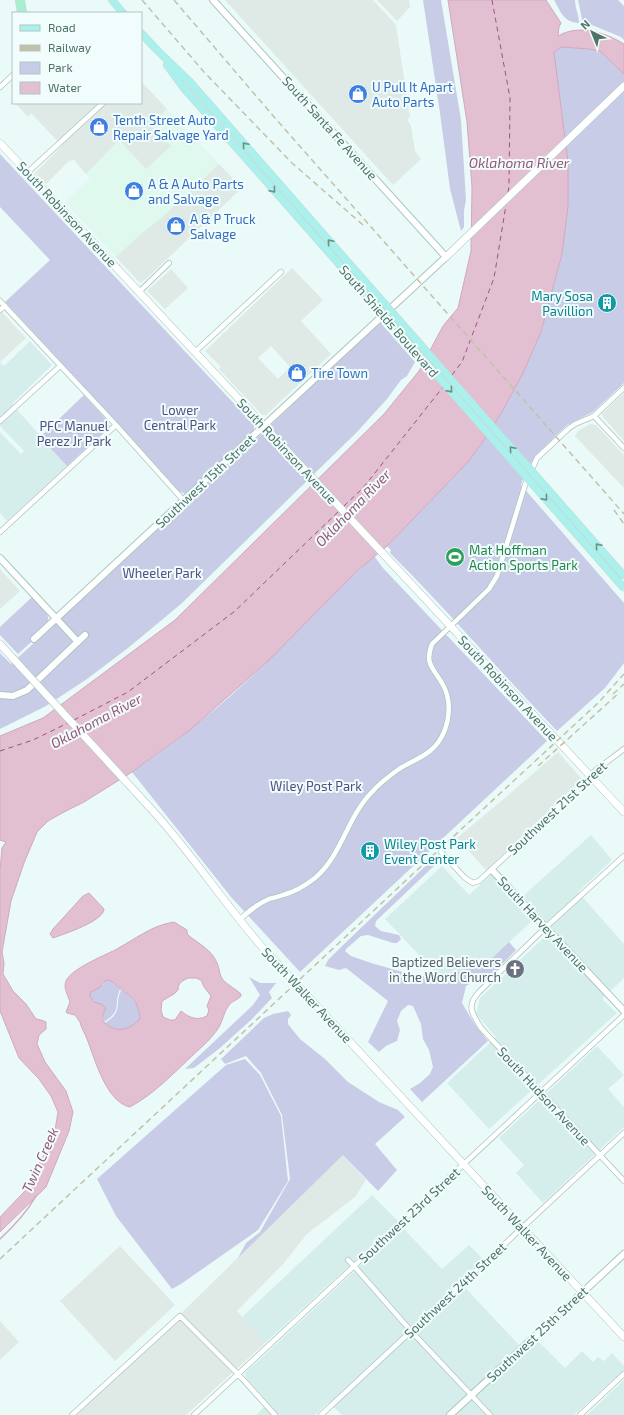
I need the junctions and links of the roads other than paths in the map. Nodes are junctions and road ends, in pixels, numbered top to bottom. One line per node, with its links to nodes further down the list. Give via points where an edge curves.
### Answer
1 (20, 0): 4 (highway)
2 (112, 0): 5 (main road)
3 (213, 0): 14 (street, South Santa Fe Avenue)
4 (22, 12)
5 (122, 12)
6 (142, 34): 7 (main road, South Shields Boulevard)
7 (157, 50): 32 (main road, South Shields Boulevard, one-way to 7, bridge, via 189,81); 33 (main road, South Shields Boulevard, one-way to 33, bridge, via 183,87)
8 (12, 76): 10 (street)
9 (624, 86): 14 (main road)
10 (0, 87)
11 (102, 104): 13 (street)
12 (0, 143): 13 (main road, South Robinson Avenue)
13 (28, 172): 17 (main road, South Robinson Avenue)
14 (449, 254): 27 (street, Southwest 15th Street)
15 (169, 264): 17 (street)
16 (281, 272): 21 (street)
17 (139, 292): 21 (main road, South Robinson Avenue)
18 (0, 301): 19 (street)
19 (5, 306): 20 (street); 22 (street)
20 (0, 310)
21 (195, 352): 27 (main road, South Robinson Avenue)
22 (60, 366): 25 (street); 26 (street)
23 (624, 388): 24 (street)
24 (594, 416): 28 (street); 35 (street, via 568,429 537,458 525,485 497,576 489,589)
25 (0, 421)
26 (116, 425): 29 (street); 30 (street)
27 (264, 426): 29 (street, Southwest 15th Street); 35 (main road, South Robinson Avenue)
28 (624, 448)
29 (184, 501): 34 (street, Southwest 15th Street)
30 (0, 532)
31 (0, 558): 34 (street)
32 (624, 576)
33 (624, 588)
34 (56, 619): 37 (street, Southwest 15th Street); 38 (street)
35 (450, 626): 42 (main road, South Robinson Avenue); 47 (street, via 432,644 429,652 431,667 444,688 449,712 438,742 428,753 398,770 370,794 352,819 334,857 315,878 290,893 254,907)
36 (85, 635): 38 (street)
37 (34, 640)
38 (78, 642): 40 (street, via 27,690 13,696)
39 (0, 644): 47 (main road, South Walker Avenue, bridge, via 154,811)
40 (0, 694)
41 (624, 749): 42 (street, Southwest 21st Street)
42 (591, 776): 43 (main road, South Robinson Avenue); 46 (street, Southwest 21st Street)
43 (624, 812)
44 (441, 852): 46 (street, South Harvey Avenue, via 471,882 479,881)
45 (624, 856): 48 (street)
46 (492, 870): 48 (street, South Harvey Avenue)
47 (239, 920): 54 (main road, South Walker Avenue)
48 (546, 927): 49 (street, South Harvey Avenue); 51 (street, South Hudson Avenue, via 476,995 471,1006 472,1014 481,1028)
49 (624, 1011)
50 (624, 1015): 51 (street, Southwest 23rd Street)
51 (542, 1092): 53 (street, South Hudson Avenue); 54 (street, Southwest 23rd Street)
52 (624, 1133): 53 (street, Southwest 24th Street)
53 (600, 1156): 55 (street, South Hudson Avenue); 56 (street, Southwest 24th Street)
54 (463, 1164): 56 (main road, South Walker Avenue); 59 (street, Southwest 23rd Street)
55 (624, 1181)
56 (522, 1228): 60 (main road, South Walker Avenue); 61 (street, Southwest 24th Street)
57 (624, 1254): 60 (street, Southwest 25th Street)
58 (348, 1260): 59 (street)
59 (354, 1266): 61 (street); 63 (street, Southwest 23rd Street)
60 (582, 1292): 62 (main road, South Walker Avenue); 65 (street, Southwest 25th Street)
61 (411, 1331): 65 (street); 69 (street, Southwest 24th Street)
62 (624, 1338)
63 (238, 1374): 66 (street, via 180,1316); 67 (street, Southwest 23rd Street); 68 (street)
64 (624, 1374): 72 (street)
65 (472, 1395): 70 (street, Southwest 25th Street); 71 (street)
66 (72, 1415)
67 (194, 1415)
68 (275, 1415)
69 (320, 1415)
70 (450, 1415)
71 (490, 1415)
72 (580, 1415)

